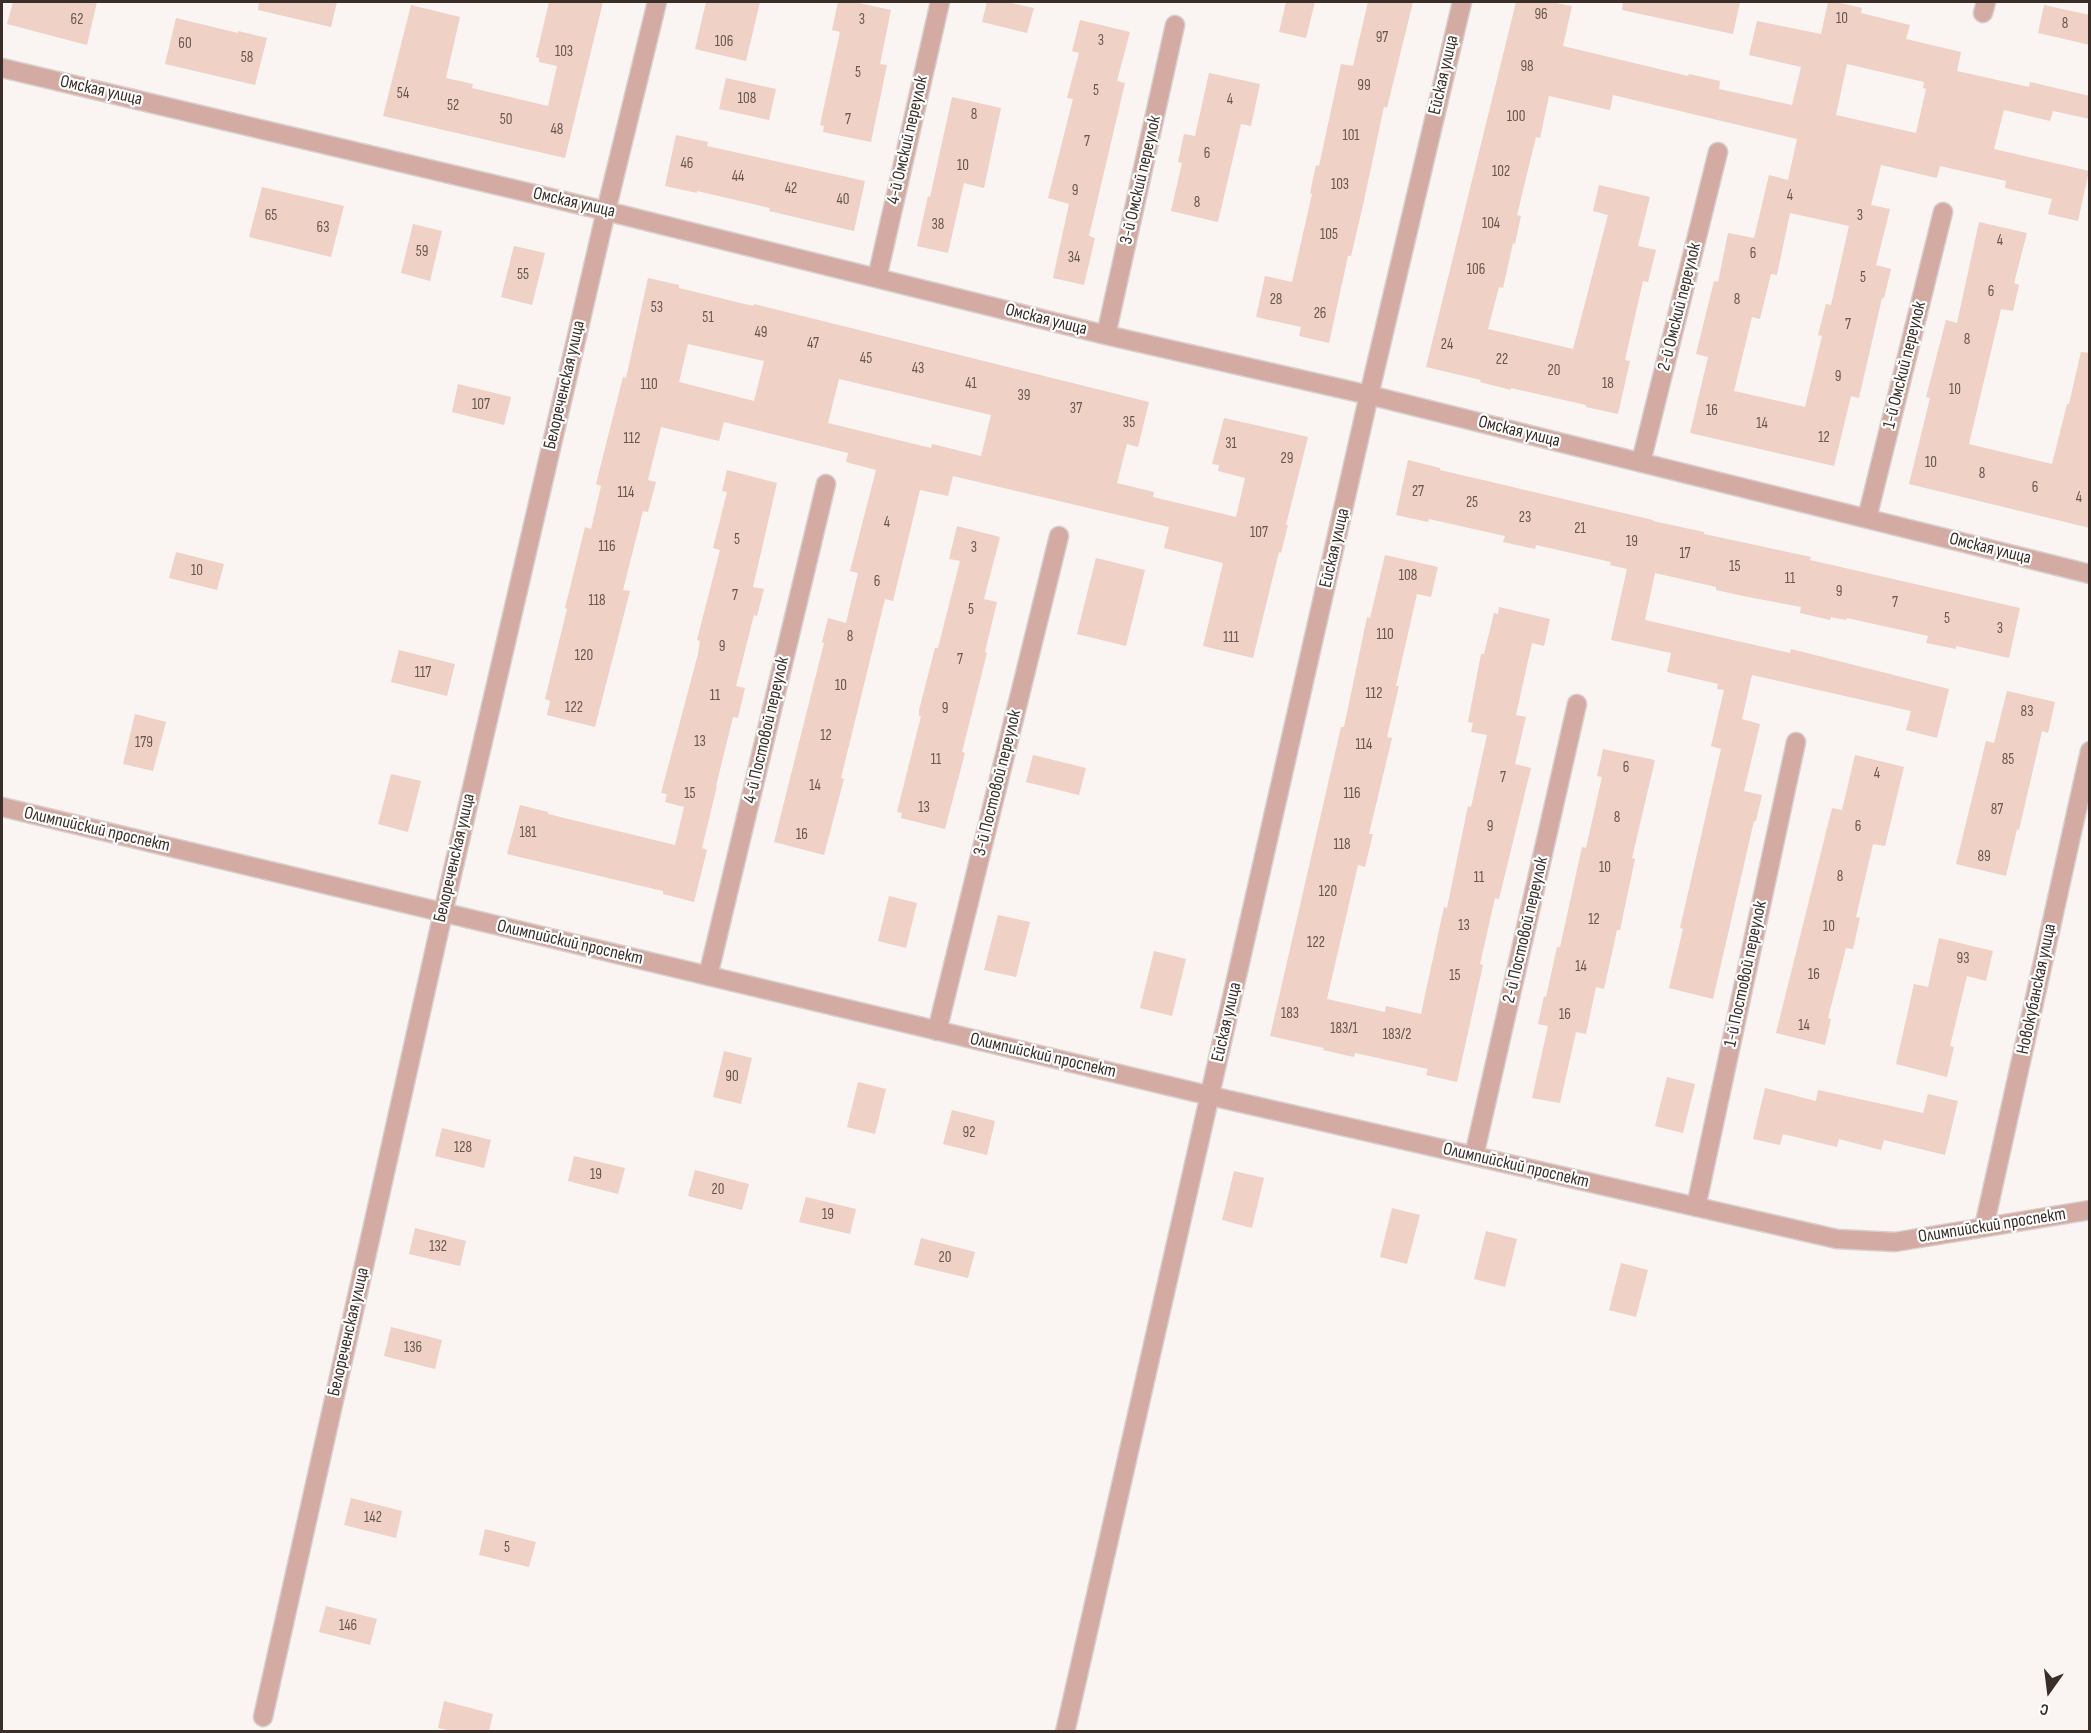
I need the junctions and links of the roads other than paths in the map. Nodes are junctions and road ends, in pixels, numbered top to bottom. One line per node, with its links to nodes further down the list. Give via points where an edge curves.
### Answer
1 (657, 2): 7 (street, Белореченская улица)
2 (940, 2): 9 (street, 4-й Омский переулок)
3 (1462, 2): 11 (street, Ейская улица)
4 (1175, 25): 10 (street, 3-й Омский переулок)
5 (2, 68): 7 (street, Омская улица)
6 (1718, 152): 12 (street, 2-й Омский переулок)
7 (606, 210): 9 (street, Омская улица); 21 (street, Белореченская улица)
8 (1943, 212): 14 (street, 1-й Омский переулок)
9 (877, 278): 10 (street, Омская улица)
10 (1106, 335): 11 (street, Омская улица)
11 (1369, 395): 12 (street, Омская улица); 24 (street, Ейская улица)
12 (1641, 462): 14 (street, Омская улица)
13 (826, 484): 22 (street, 4-й Постовой переулок)
14 (1867, 518): 16 (street, Омская улица)
15 (1059, 536): 23 (street, 3-й Постовой переулок)
16 (2090, 574)
17 (1577, 704): 25 (street, 2-й Постовой переулок)
18 (1796, 742): 26 (street, 1-й Постовой переулок)
19 (2090, 751): 28 (street, Новокубанская улица)
20 (2, 807): 21 (street, Олимпийский проспект)
21 (443, 913): 22 (street, Олимпийский проспект); 29 (street, Белореченская улица)
22 (708, 976): 23 (street, Олимпийский проспект)
23 (938, 1031): 24 (street, Олимпийский проспект)
24 (1211, 1096): 25 (street, Олимпийский проспект); 30 (street, Ейская улица)
25 (1474, 1156): 26 (street, Олимпийский проспект)
26 (1696, 1207): 28 (street, Олимпийский проспект, via 1837,1239 1895,1242)
27 (2090, 1210): 28 (street, Олимпийский проспект)
28 (1984, 1227)
29 (263, 1717)
30 (1065, 1731)

